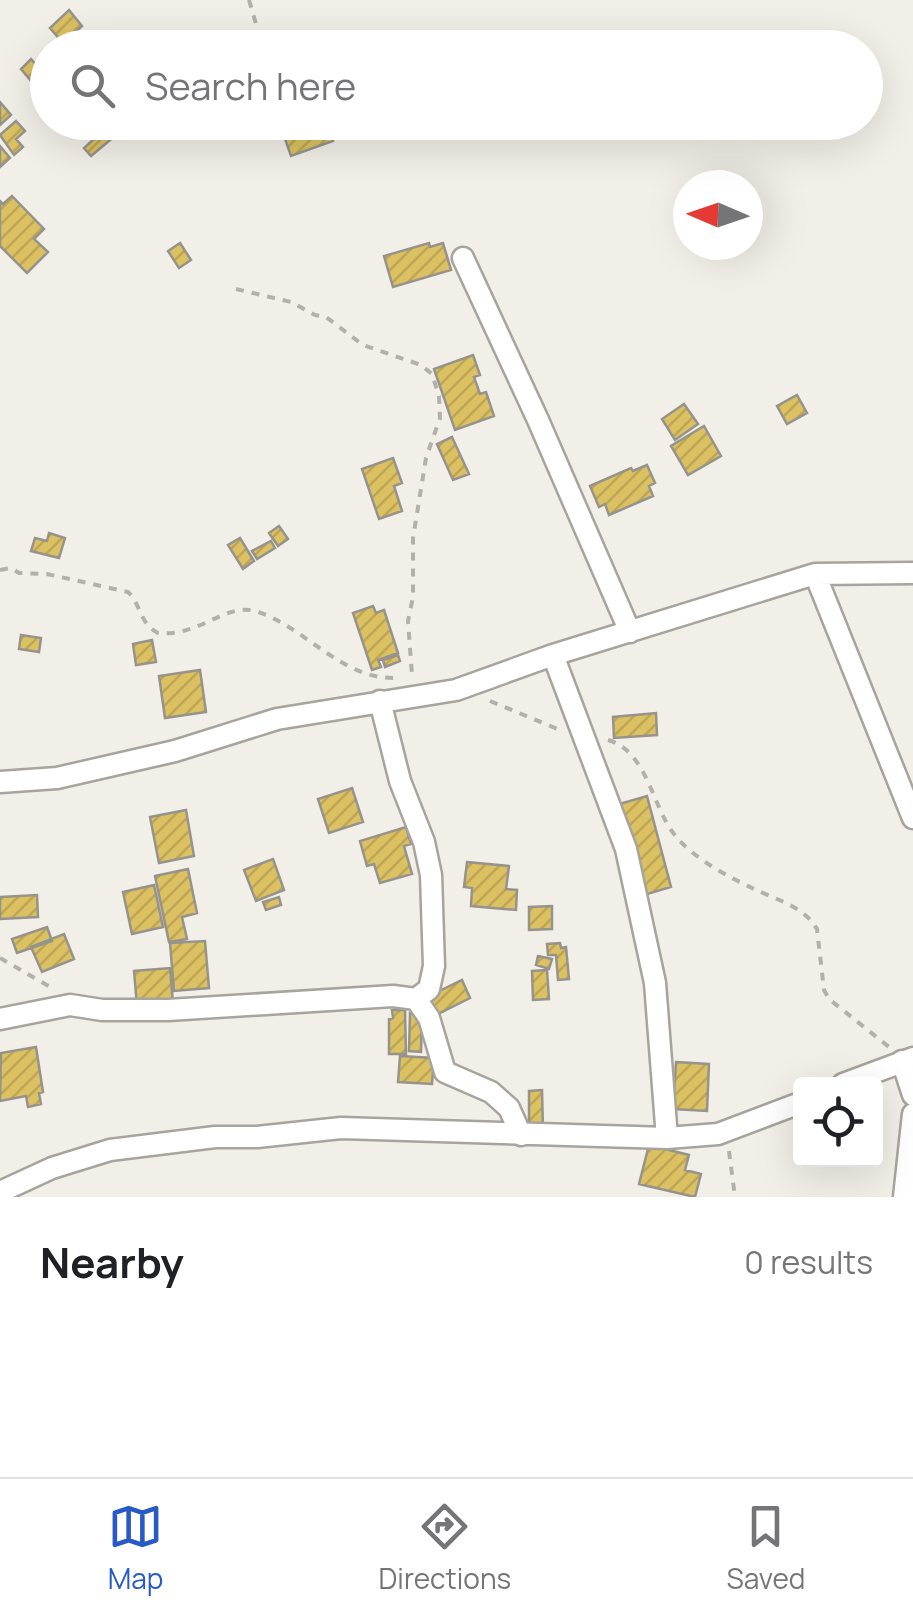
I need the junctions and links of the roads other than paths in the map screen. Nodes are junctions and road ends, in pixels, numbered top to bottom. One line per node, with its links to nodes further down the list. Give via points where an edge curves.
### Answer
1 (462, 258): 4 (street)
2 (913, 573): 3 (street)
3 (815, 574): 4 (street); 8 (street)
4 (630, 632): 5 (street)
5 (553, 656): 6 (street, via 456,690); 17 (street, via 626,849 655,983)
6 (380, 701): 7 (street, via 277,719 58,778); 9 (street, via 431,875 434,966 429,989)
7 (0, 782)
8 (913, 818)
9 (416, 999): 10 (street, via 168,1010 70,1005); 16 (street, via 429,1018 445,1072 490,1092 509,1108)
10 (0, 1019)
11 (908, 1059): 12 (street); 13 (street)
12 (861, 1077)
13 (913, 1095)
14 (793, 1105): 17 (street, via 727,1131)
15 (913, 1114): 19 (street)
16 (521, 1136): 17 (street); 18 (street, via 341,1128 173,1141 110,1150)
17 (668, 1138)
18 (0, 1192)
19 (904, 1197)

